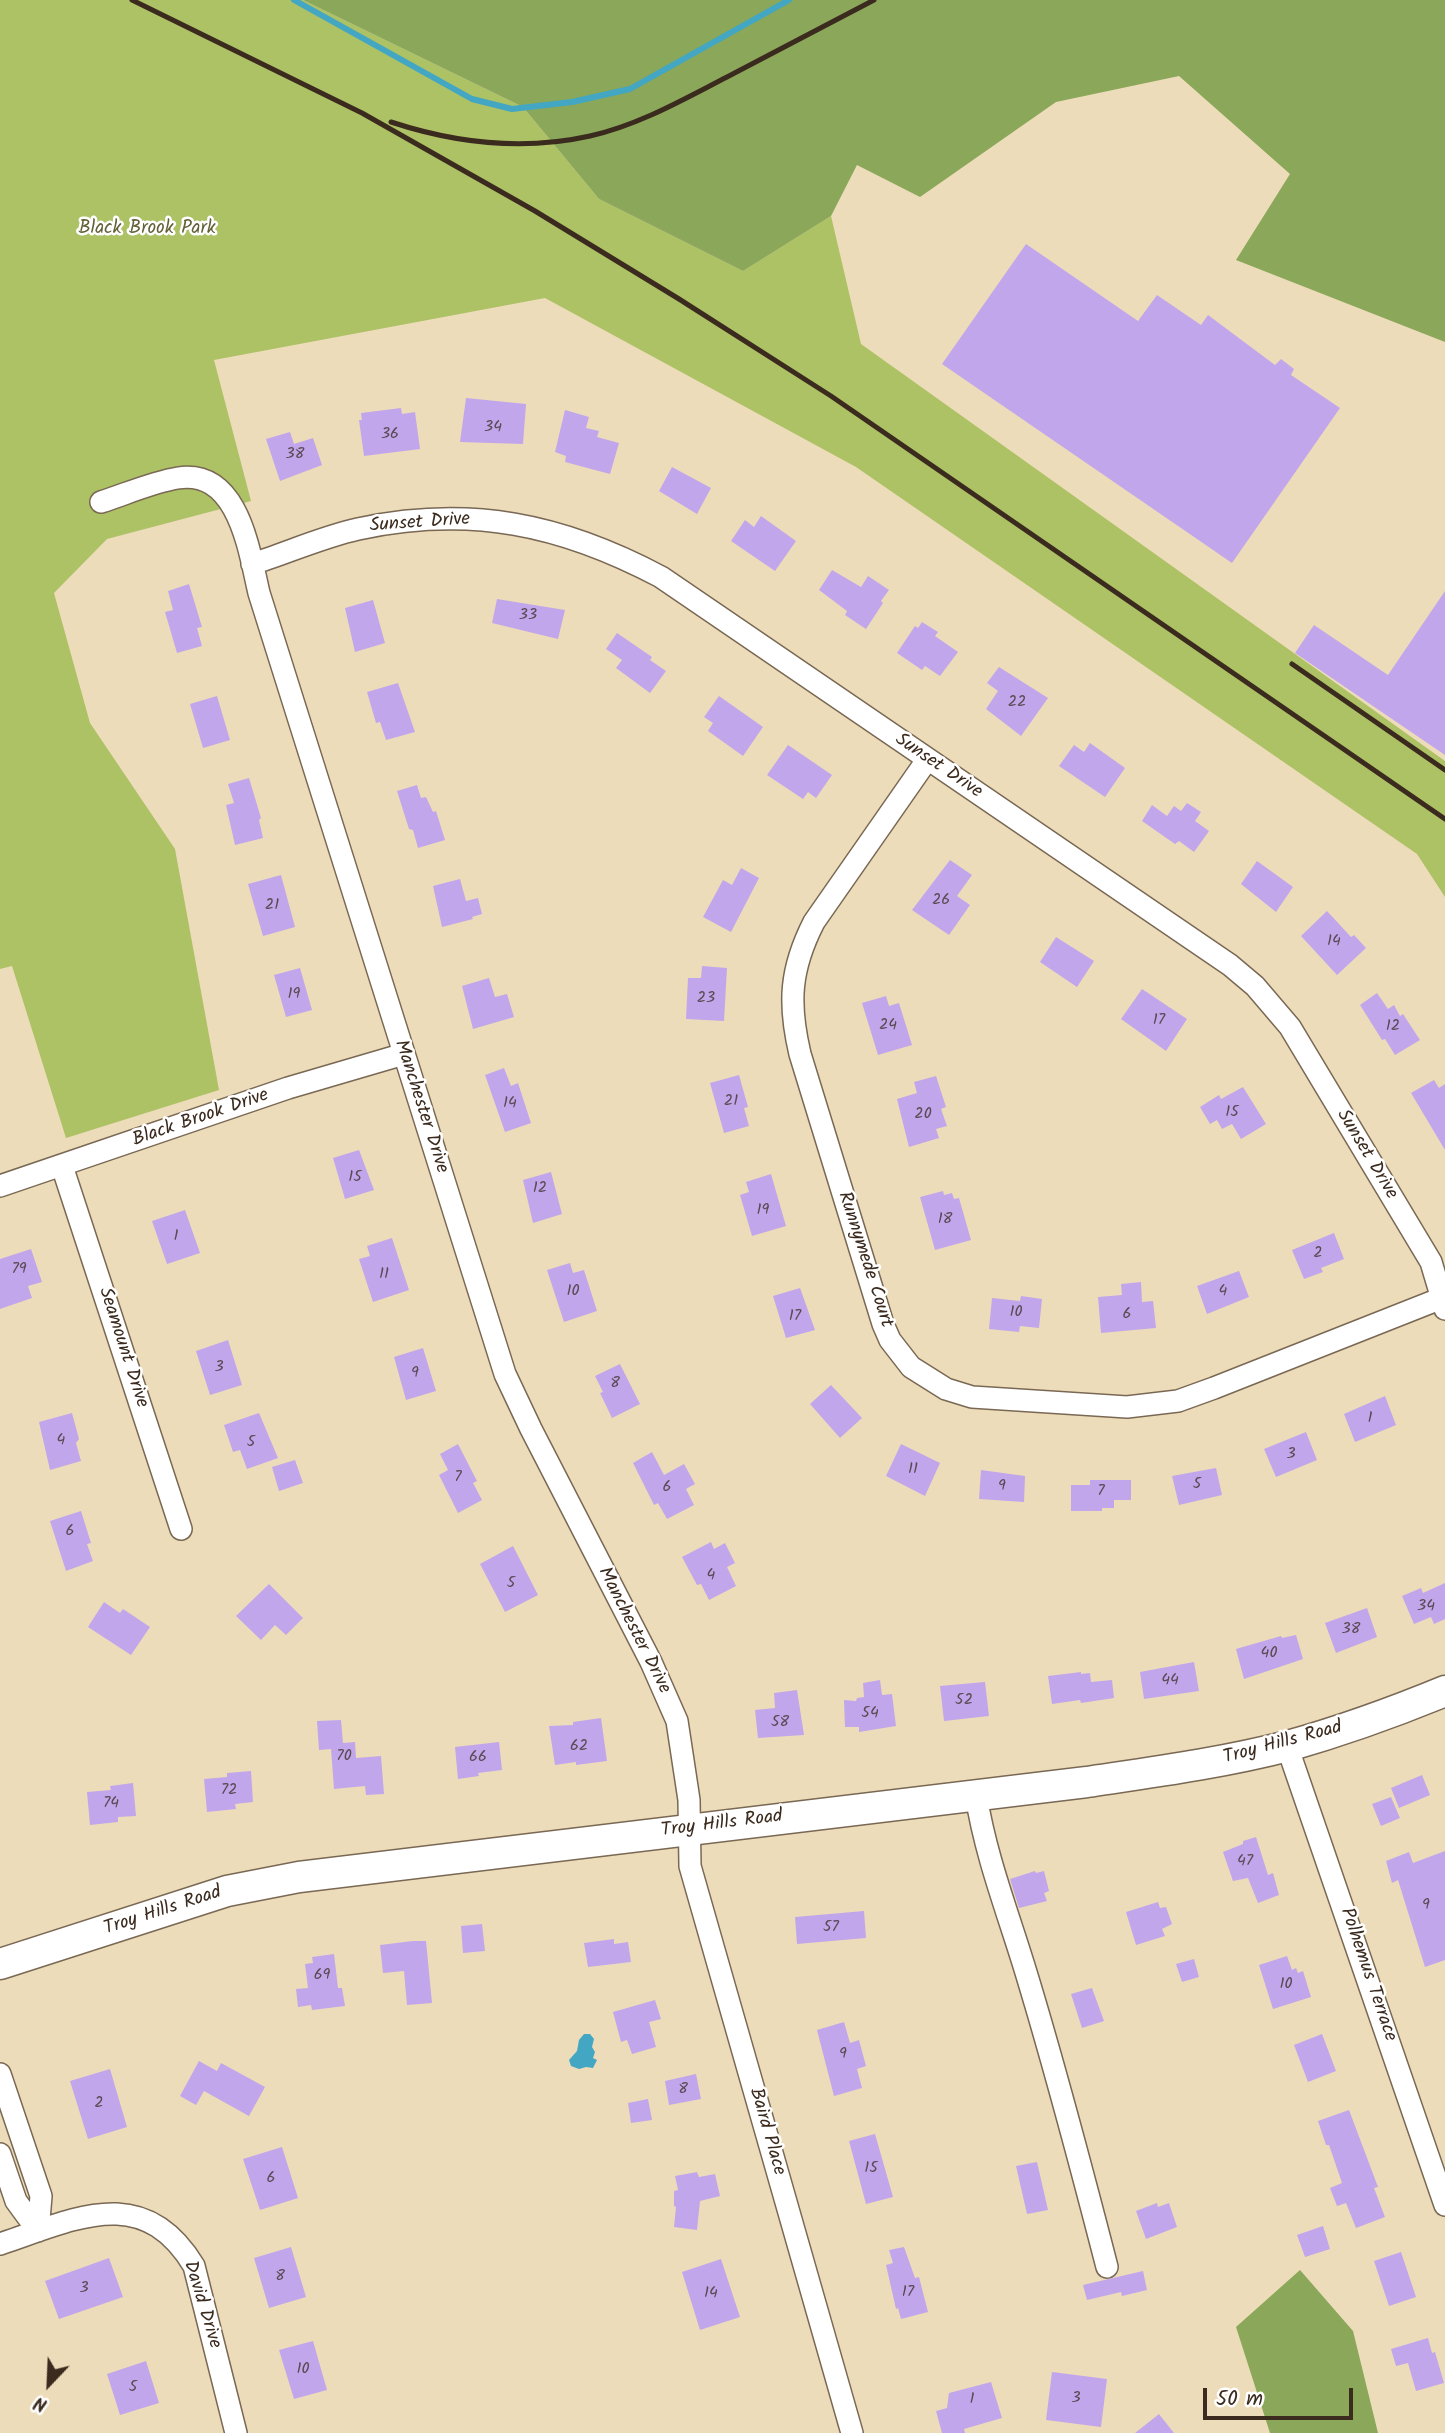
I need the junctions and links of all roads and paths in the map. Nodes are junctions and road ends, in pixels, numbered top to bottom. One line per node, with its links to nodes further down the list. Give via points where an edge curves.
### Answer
1 (101, 502): 2 (street, Manchester Drive, via 177,478 204,481 227,496)
2 (252, 565): 3 (street, Sunset Drive, via 331,536 398,522 453,518 534,526 581,540 661,577); 4 (street, Manchester Drive)
3 (927, 760): 7 (street, Sunset Drive, via 1230,965 1274,1005 1431,1262); 7 (street, Runnymede Court, via 814,922 794,973 791,1000 800,1054 883,1324 911,1367 946,1389 986,1400 1152,1405 1178,1401)
4 (404, 1054): 5 (street, Black Brook Drive, via 288,1088); 12 (street, Manchester Drive, via 505,1374 677,1721)
5 (62, 1166): 6 (street, Black Brook Drive); 8 (street, Seamount Drive)
6 (0, 1186)
7 (1443, 1303)
8 (181, 1529)
9 (1445, 1691): 10 (main road, Troy Hills Road)
10 (1287, 1746): 11 (main road, Troy Hills Road, via 1087,1782); 16 (street, Polhemus Terrace)
11 (976, 1795): 12 (main road, Troy Hills Road); 19 (street, via 988,1856 1068,2111)
12 (689, 1829): 13 (main road, Troy Hills Road, via 299,1877 227,1891); 21 (street, Baird Place, via 690,1866)
13 (0, 1964)
14 (0, 2074): 17 (street, via 41,2196)
15 (0, 2154): 17 (street, via 16,2201)
16 (1445, 2205)
17 (38, 2231): 18 (street, David Drive); 20 (street, David Drive, via 113,2213 155,2222 181,2246 194,2266)
18 (0, 2244)
19 (1107, 2267)
20 (236, 2433)
21 (852, 2433)

